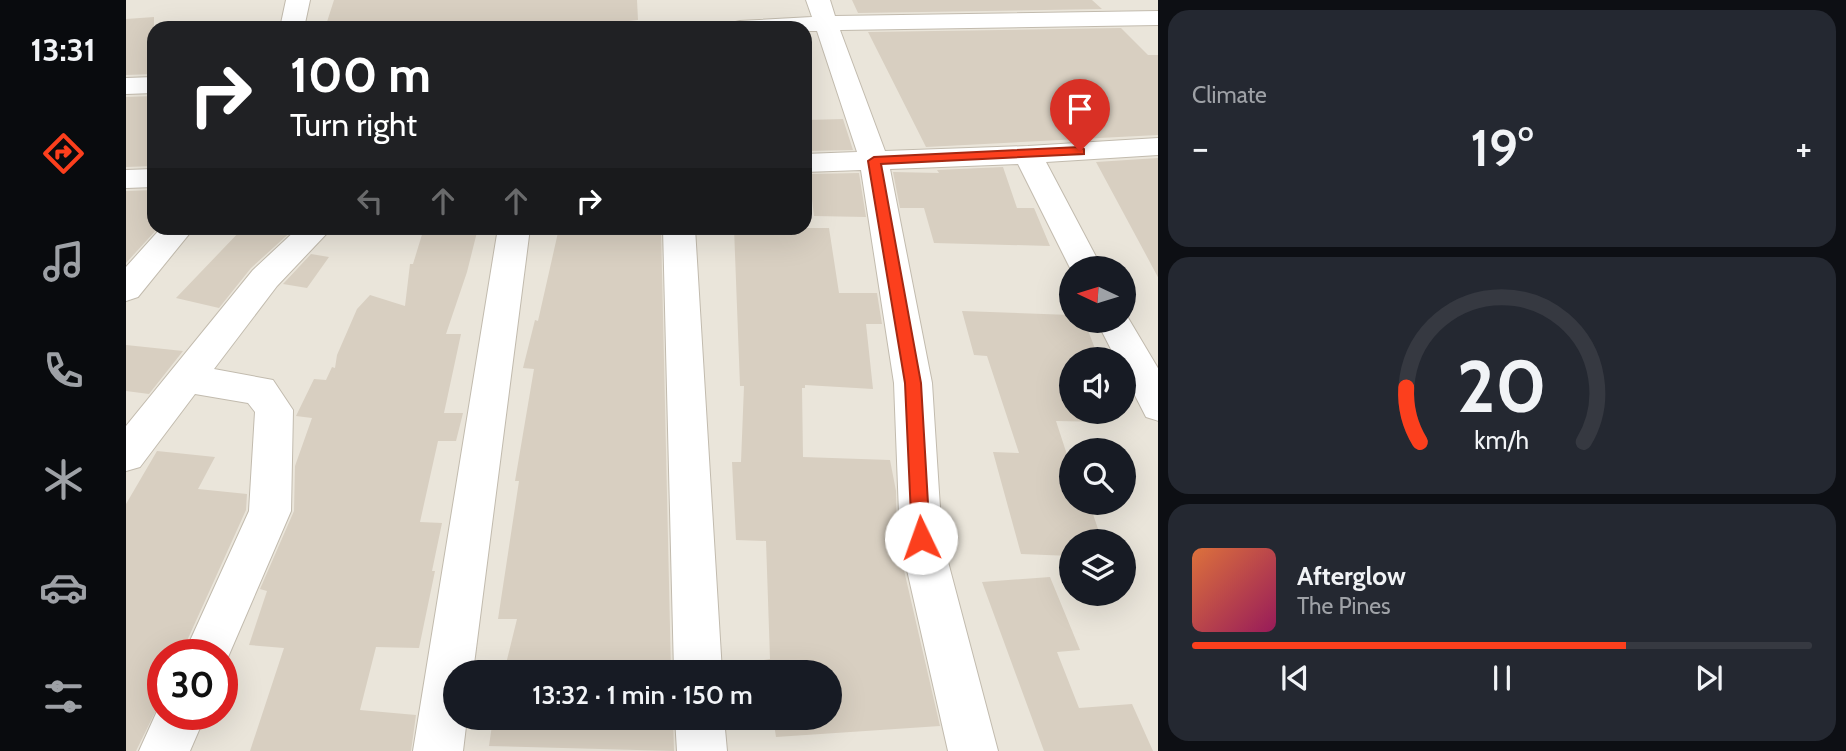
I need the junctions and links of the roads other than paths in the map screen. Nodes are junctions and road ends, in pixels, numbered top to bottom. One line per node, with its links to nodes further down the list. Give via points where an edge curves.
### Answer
1 (298, 0): 4 (street)
2 (823, 11): 3 (street); 5 (street); 10 (street)
3 (1158, 18)
4 (294, 21)
5 (774, 21)
6 (147, 85): 7 (street)
7 (126, 86)
8 (1158, 146): 9 (street)
9 (1028, 155): 10 (street); 18 (street)
10 (874, 161): 11 (street); 31 (street, via 913,383 921,538)
11 (812, 163)
12 (147, 178): 13 (street)
13 (126, 179)
14 (172, 235): 19 (street)
15 (309, 235): 21 (street, via 265,278)
16 (513, 235): 29 (street)
17 (679, 235): 25 (street)
18 (1080, 256)
19 (126, 289)
20 (1120, 333): 22 (street)
21 (184, 378): 23 (street); 24 (street, via 260,390 274,410 270,511)
22 (1158, 406)
23 (126, 455)
24 (214, 639)
25 (697, 660)
26 (174, 730): 28 (street)
27 (701, 730): 30 (street)
28 (164, 751)
29 (438, 751)
30 (702, 751)
31 (973, 751)

